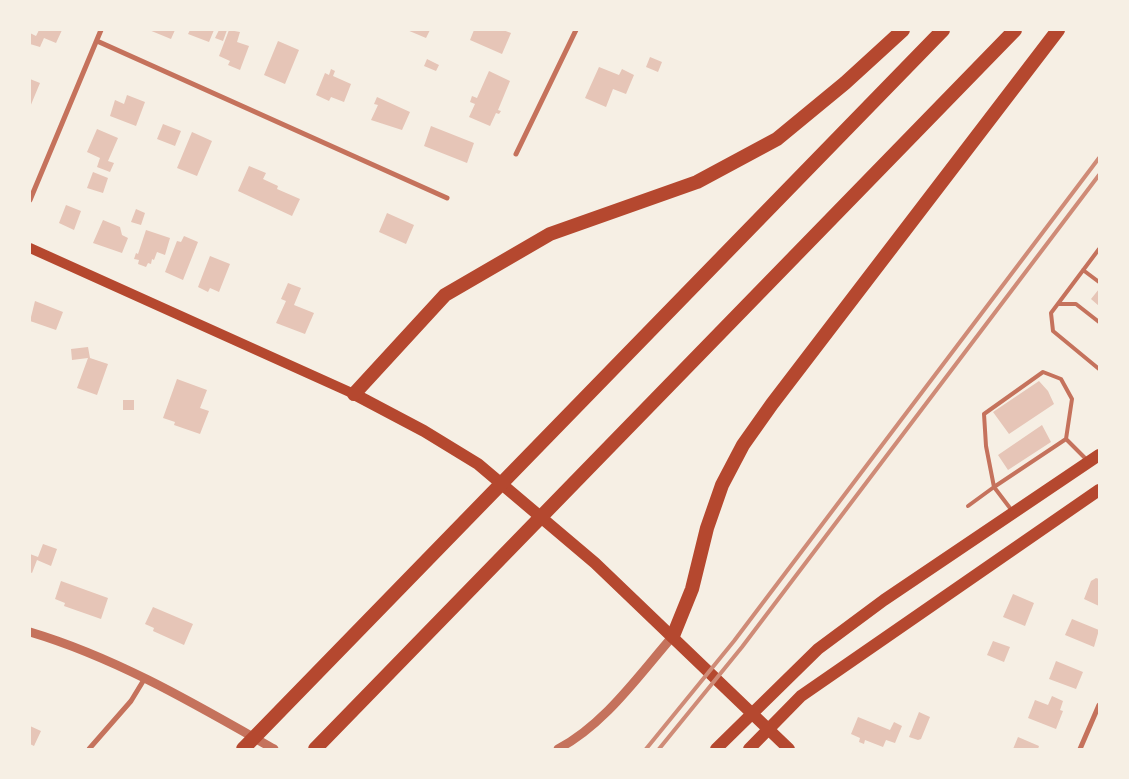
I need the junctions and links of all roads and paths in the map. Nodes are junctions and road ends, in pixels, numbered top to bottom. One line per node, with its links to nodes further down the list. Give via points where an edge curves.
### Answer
1 (101, 30): 7 (street)
2 (576, 30): 8 (street)
3 (902, 30): 18 (highway, via 777,139 697,182 550,234 445,295)
4 (943, 30): 32 (highway)
5 (1015, 30): 29 (highway)
6 (1058, 30): 26 (highway, via 743,445 714,505 692,589)
7 (97, 40): 9 (street); 10 (street)
8 (516, 154)
9 (447, 198)
10 (30, 200)
11 (30, 248): 18 (main road)
12 (1099, 249): 13 (lane)
13 (1083, 270): 14 (lane); 15 (lane)
14 (1099, 282)
15 (1059, 304): 16 (lane, via 1076,304); 17 (lane, via 1051,313 1054,331)
16 (1099, 322)
17 (1099, 369)
18 (354, 394): 26 (main road, via 417,426 478,464 595,563)
19 (1066, 439): 20 (lane); 21 (lane); 21 (lane, via 1072,399 1061,379 1043,372 984,414)
20 (1094, 458): 24 (main road)
21 (994, 487): 23 (lane); 24 (lane)
22 (1099, 490): 36 (main road, via 800,696)
23 (968, 506)
24 (1013, 513): 35 (main road, via 818,649)
25 (30, 632): 27 (street, via 98,656)
26 (673, 636): 30 (main road); 34 (street, via 594,724)
27 (145, 678): 31 (street, via 131,701); 33 (street)
28 (1099, 705): 37 (street)
29 (315, 748)
30 (789, 748)
31 (89, 749)
32 (243, 749)
33 (274, 749)
34 (558, 749)
35 (716, 749)
36 (750, 749)
37 (1080, 749)

